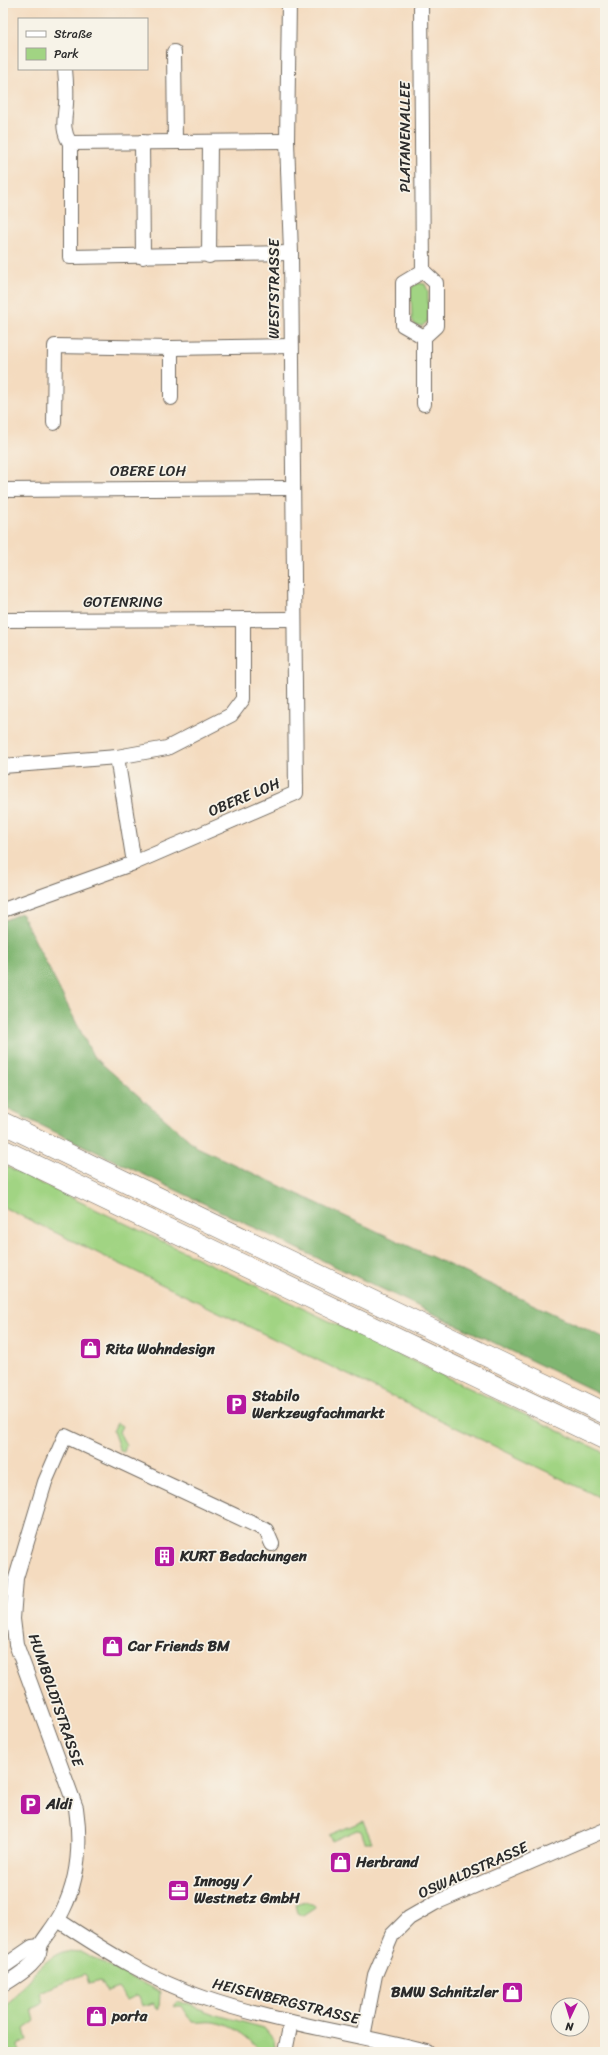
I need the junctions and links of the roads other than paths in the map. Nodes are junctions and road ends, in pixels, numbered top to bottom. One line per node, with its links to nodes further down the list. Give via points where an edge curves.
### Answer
1 (289, 3): 5 (street, WESTSTRASSE)
2 (421, 3): 13 (street, PLATANENALLEE)
3 (174, 52): 7 (street)
4 (65, 70): 9 (street, via 66,103 63,124)
5 (287, 141): 8 (street); 10 (street, WESTSTRASSE)
6 (142, 142): 7 (street); 9 (street); 12 (street)
7 (175, 142): 8 (street)
8 (210, 142): 11 (street)
9 (70, 143): 12 (street, via 70,257)
10 (291, 253): 11 (street); 15 (street, WESTSTRASSE)
11 (209, 256): 12 (street)
12 (143, 257)
13 (423, 271): 14 (street, via 436,283 436,326); 14 (street, via 403,283 403,324)
14 (424, 337): 18 (street)
15 (291, 346): 16 (street); 20 (street, WESTSTRASSE)
16 (171, 348): 17 (street); 19 (street, via 55,346)
17 (171, 398)
18 (424, 404)
19 (54, 423)
20 (292, 488): 21 (street, OBERE LOH); 22 (street, WESTSTRASSE)
21 (3, 490)
22 (293, 576): 24 (street, OBERE LOH)
23 (243, 619): 24 (street, GOTENRING); 25 (street, GOTENRING); 26 (street, via 243,699 231,715 167,748)
24 (293, 619): 28 (street, OBERE LOH, via 296,793)
25 (3, 620)
26 (117, 757): 27 (street); 28 (street)
27 (3, 766)
28 (134, 863): 29 (street, OBERE LOH)
29 (3, 910)
30 (3, 1123): 32 (highway)
31 (3, 1150): 33 (highway)
32 (605, 1412)
33 (605, 1439)
34 (272, 1544): 36 (street, HUMBOLDTSTRASSE, via 266,1530 65,1436 45,1482 22,1553 13,1597 16,1644 66,1778 78,1822 78,1856 74,1883)
35 (605, 1830): 41 (street, OSWALDSTRASSE, via 435,1903 409,1918 392,1935 375,1974)
36 (58, 1920): 37 (street, HUMBOLDTSTRASSE); 40 (street, HEISENBERGSTRASSE, via 171,1985 248,2012)
37 (40, 1946): 38 (street, via 32,1947); 39 (street, HUMBOLDTSTRASSE, via 39,1953 20,1975)
38 (3, 1967)
39 (3, 1985)
40 (291, 2022): 41 (street, HEISENBERGSTRASSE); 42 (street)
41 (362, 2037): 43 (street, HEISENBERGSTRASSE)
42 (285, 2052)
43 (428, 2052)

